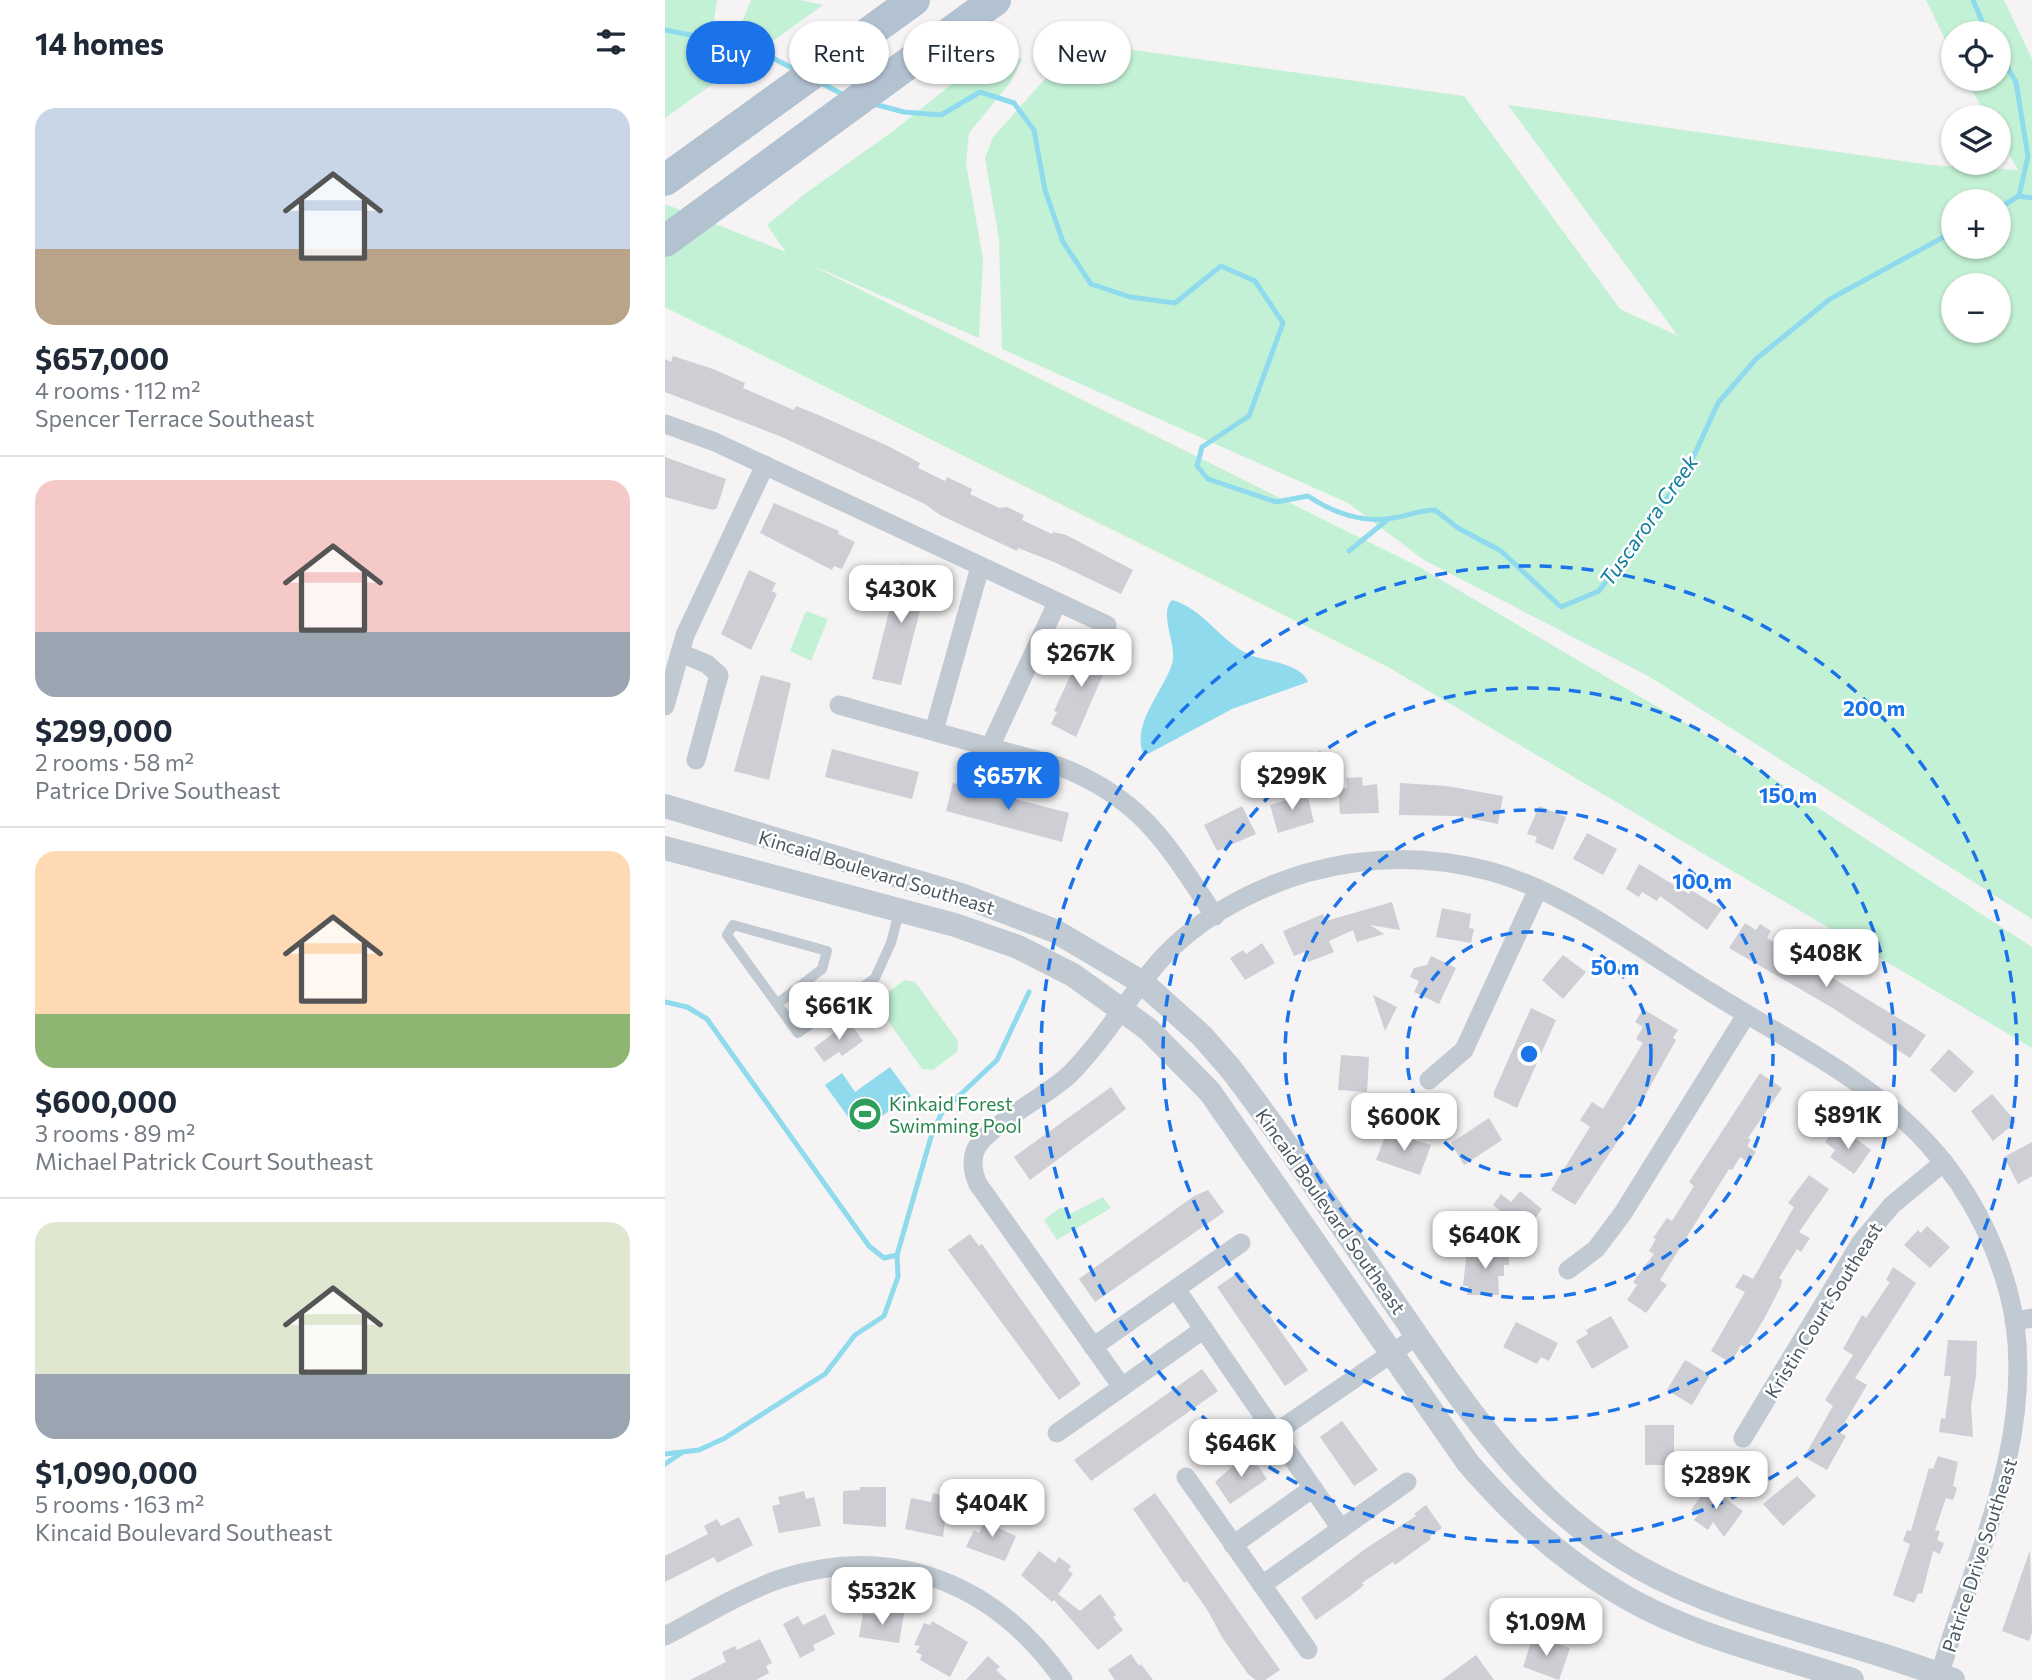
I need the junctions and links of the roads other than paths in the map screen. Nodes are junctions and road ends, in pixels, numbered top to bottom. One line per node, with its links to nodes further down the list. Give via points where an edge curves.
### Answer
1 (914, 0): 3 (main road)
2 (995, 0): 4 (main road)
3 (665, 180)
4 (665, 241)
5 (665, 424): 6 (street)
6 (765, 465): 7 (street); 10 (street)
7 (980, 567): 8 (street); 13 (street)
8 (1057, 603): 9 (street); 14 (street)
9 (1107, 625)
10 (680, 653): 12 (street); 15 (street, via 707,664 719,676)
11 (839, 705): 13 (street)
12 (665, 706)
13 (934, 731): 14 (street)
14 (990, 747): 20 (street, via 1061,768 1117,794 1160,835)
15 (696, 760)
16 (665, 806): 21 (street, Kincaid Boulevard Southeast, via 961,895 1055,931)
17 (665, 848): 19 (street, Kincaid Boulevard Southeast)
18 (1538, 889): 20 (street, Patrice Drive Southeast, via 1448,863 1378,860 1286,880); 24 (street, Patrice Drive Southeast); 25 (street, via 1464,1050)
19 (899, 910): 22 (lane, via 882,967 866,986 798,1033); 23 (street, Kincaid Boulevard Southeast, via 1018,947 1073,975)
20 (1215, 916): 21 (street, Patrice Drive Southeast, via 1168,953)
21 (1143, 983): 23 (street, Patrice Drive Southeast); 32 (street, Kincaid Boulevard Southeast, via 1202,1036 1237,1077)
22 (776, 1004): 22 (lane, via 727,935 733,925 827,951 823,969)
23 (1122, 1010): 33 (street, Patrice Drive Southeast, via 1070,1074 980,1142 972,1163 978,1184); 34 (street, Kincaid Boulevard Southeast, via 1169,1048 1210,1092)
24 (1746, 1015): 26 (street, Patrice Drive Southeast, via 1876,1097); 28 (street, via 1623,1213 1596,1249)
25 (1429, 1080)
26 (1944, 1162): 30 (street, Patrice Drive Southeast, via 1968,1197); 38 (street, Kristin Court Southeast, via 1892,1205 1861,1241)
27 (1241, 1243): 29 (street)
28 (1568, 1270)
29 (1176, 1289): 31 (street); 33 (street)
30 (2023, 1320): 47 (street, Patrice Drive Southeast, via 2009,1469)
31 (1204, 1329): 35 (street); 37 (street)
32 (1417, 1336): 34 (street); 47 (street, Kincaid Boulevard Southeast, via 1528,1483 1618,1555 1699,1596)
33 (1093, 1347): 35 (street, Patrice Drive Southeast)
34 (1391, 1352): 37 (street); 49 (street, Kincaid Boulevard Southeast, via 1468,1463 1512,1512 1566,1558 1618,1593 1679,1622)
35 (1122, 1387): 36 (street)
36 (1057, 1433)
37 (1275, 1433): 41 (street)
38 (1743, 1438)
39 (1186, 1477): 43 (street)
40 (1406, 1482): 42 (street)
41 (1313, 1488): 42 (street); 43 (street)
42 (1341, 1529): 44 (street)
43 (1233, 1545): 44 (street)
44 (1262, 1585): 46 (street)
45 (665, 1636): 48 (street, via 759,1588 799,1574 845,1566 898,1568 950,1583 1000,1612 1023,1631)
46 (1308, 1650)
47 (1943, 1678)
48 (1063, 1680)
49 (1852, 1680)

